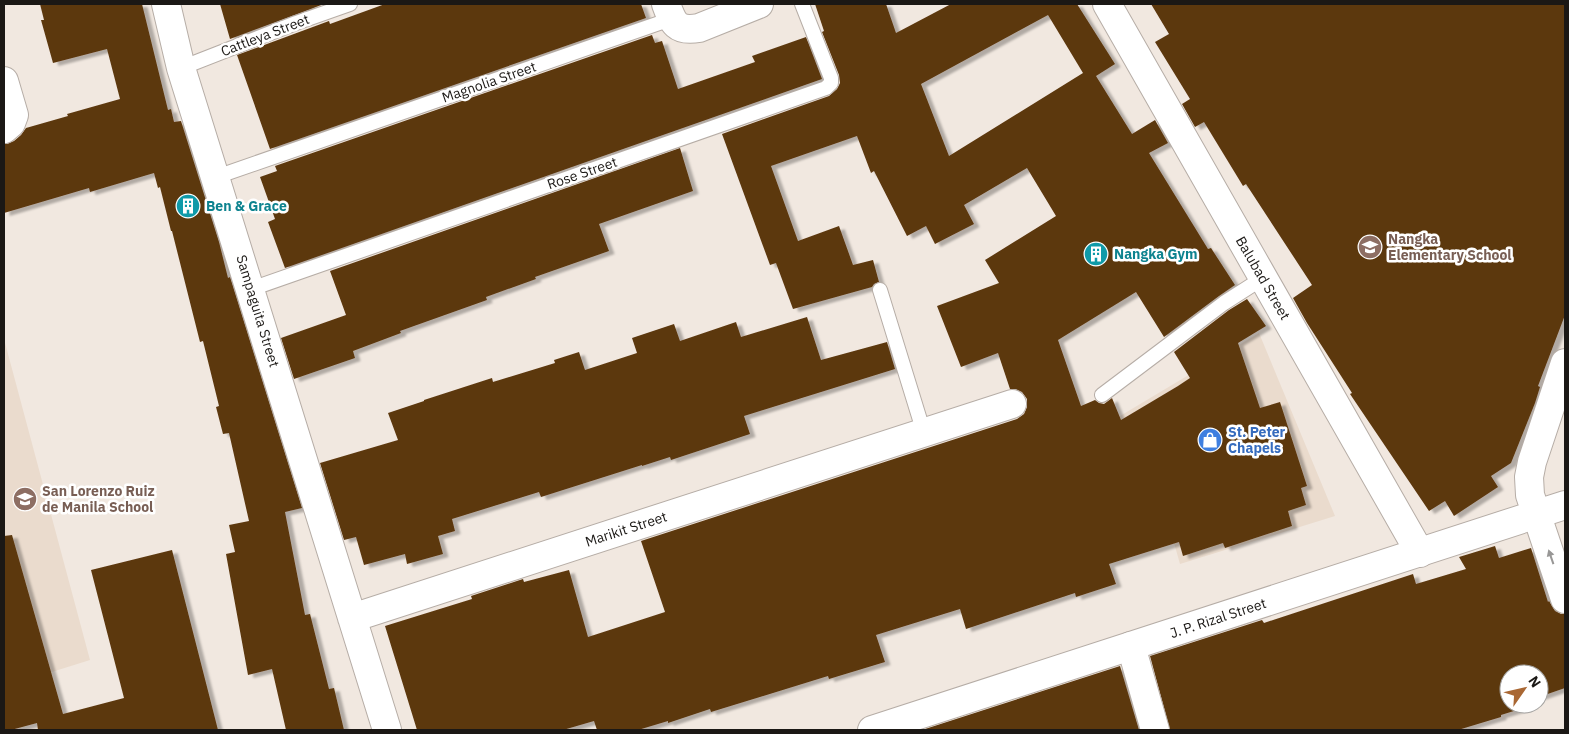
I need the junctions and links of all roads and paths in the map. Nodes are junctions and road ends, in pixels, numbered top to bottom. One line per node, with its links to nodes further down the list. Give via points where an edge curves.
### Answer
1 (166, 4): 7 (street, Sampaguita Street)
2 (350, 4): 7 (lane, Cattleya Street)
3 (759, 4): 6 (street, Magnolia Street, via 691,29 676,25)
4 (802, 4): 12 (lane, Rose Street, via 831,78 826,88)
5 (1107, 4): 11 (street, Balubad Street)
6 (669, 11): 10 (lane, Magnolia Street)
7 (181, 68): 10 (street, Sampaguita Street)
8 (4, 81): 9 (street, via 14,114)
9 (4, 129)
10 (216, 177): 12 (street, Sampaguita Street)
11 (1263, 278): 15 (lane, via 1224,303); 20 (street, Balubad Street)
12 (251, 289): 22 (street, Sampaguita Street)
13 (880, 290): 17 (lane)
14 (1565, 363): 19 (street, via 1529,477)
15 (1102, 394)
16 (1012, 404): 17 (street, Marikit Street)
17 (924, 434): 22 (street, Marikit Street)
18 (1565, 505): 19 (street, J. P. Rizal Street)
19 (1536, 515): 20 (street, J. P. Rizal Street); 21 (street, one-way to 19)
20 (1420, 552): 23 (street, J. P. Rizal Street)
21 (1565, 599)
22 (352, 618): 24 (street)
23 (1131, 646): 25 (street, J. P. Rizal Street); 26 (street)
24 (386, 730)
25 (872, 730)
26 (1154, 730)

